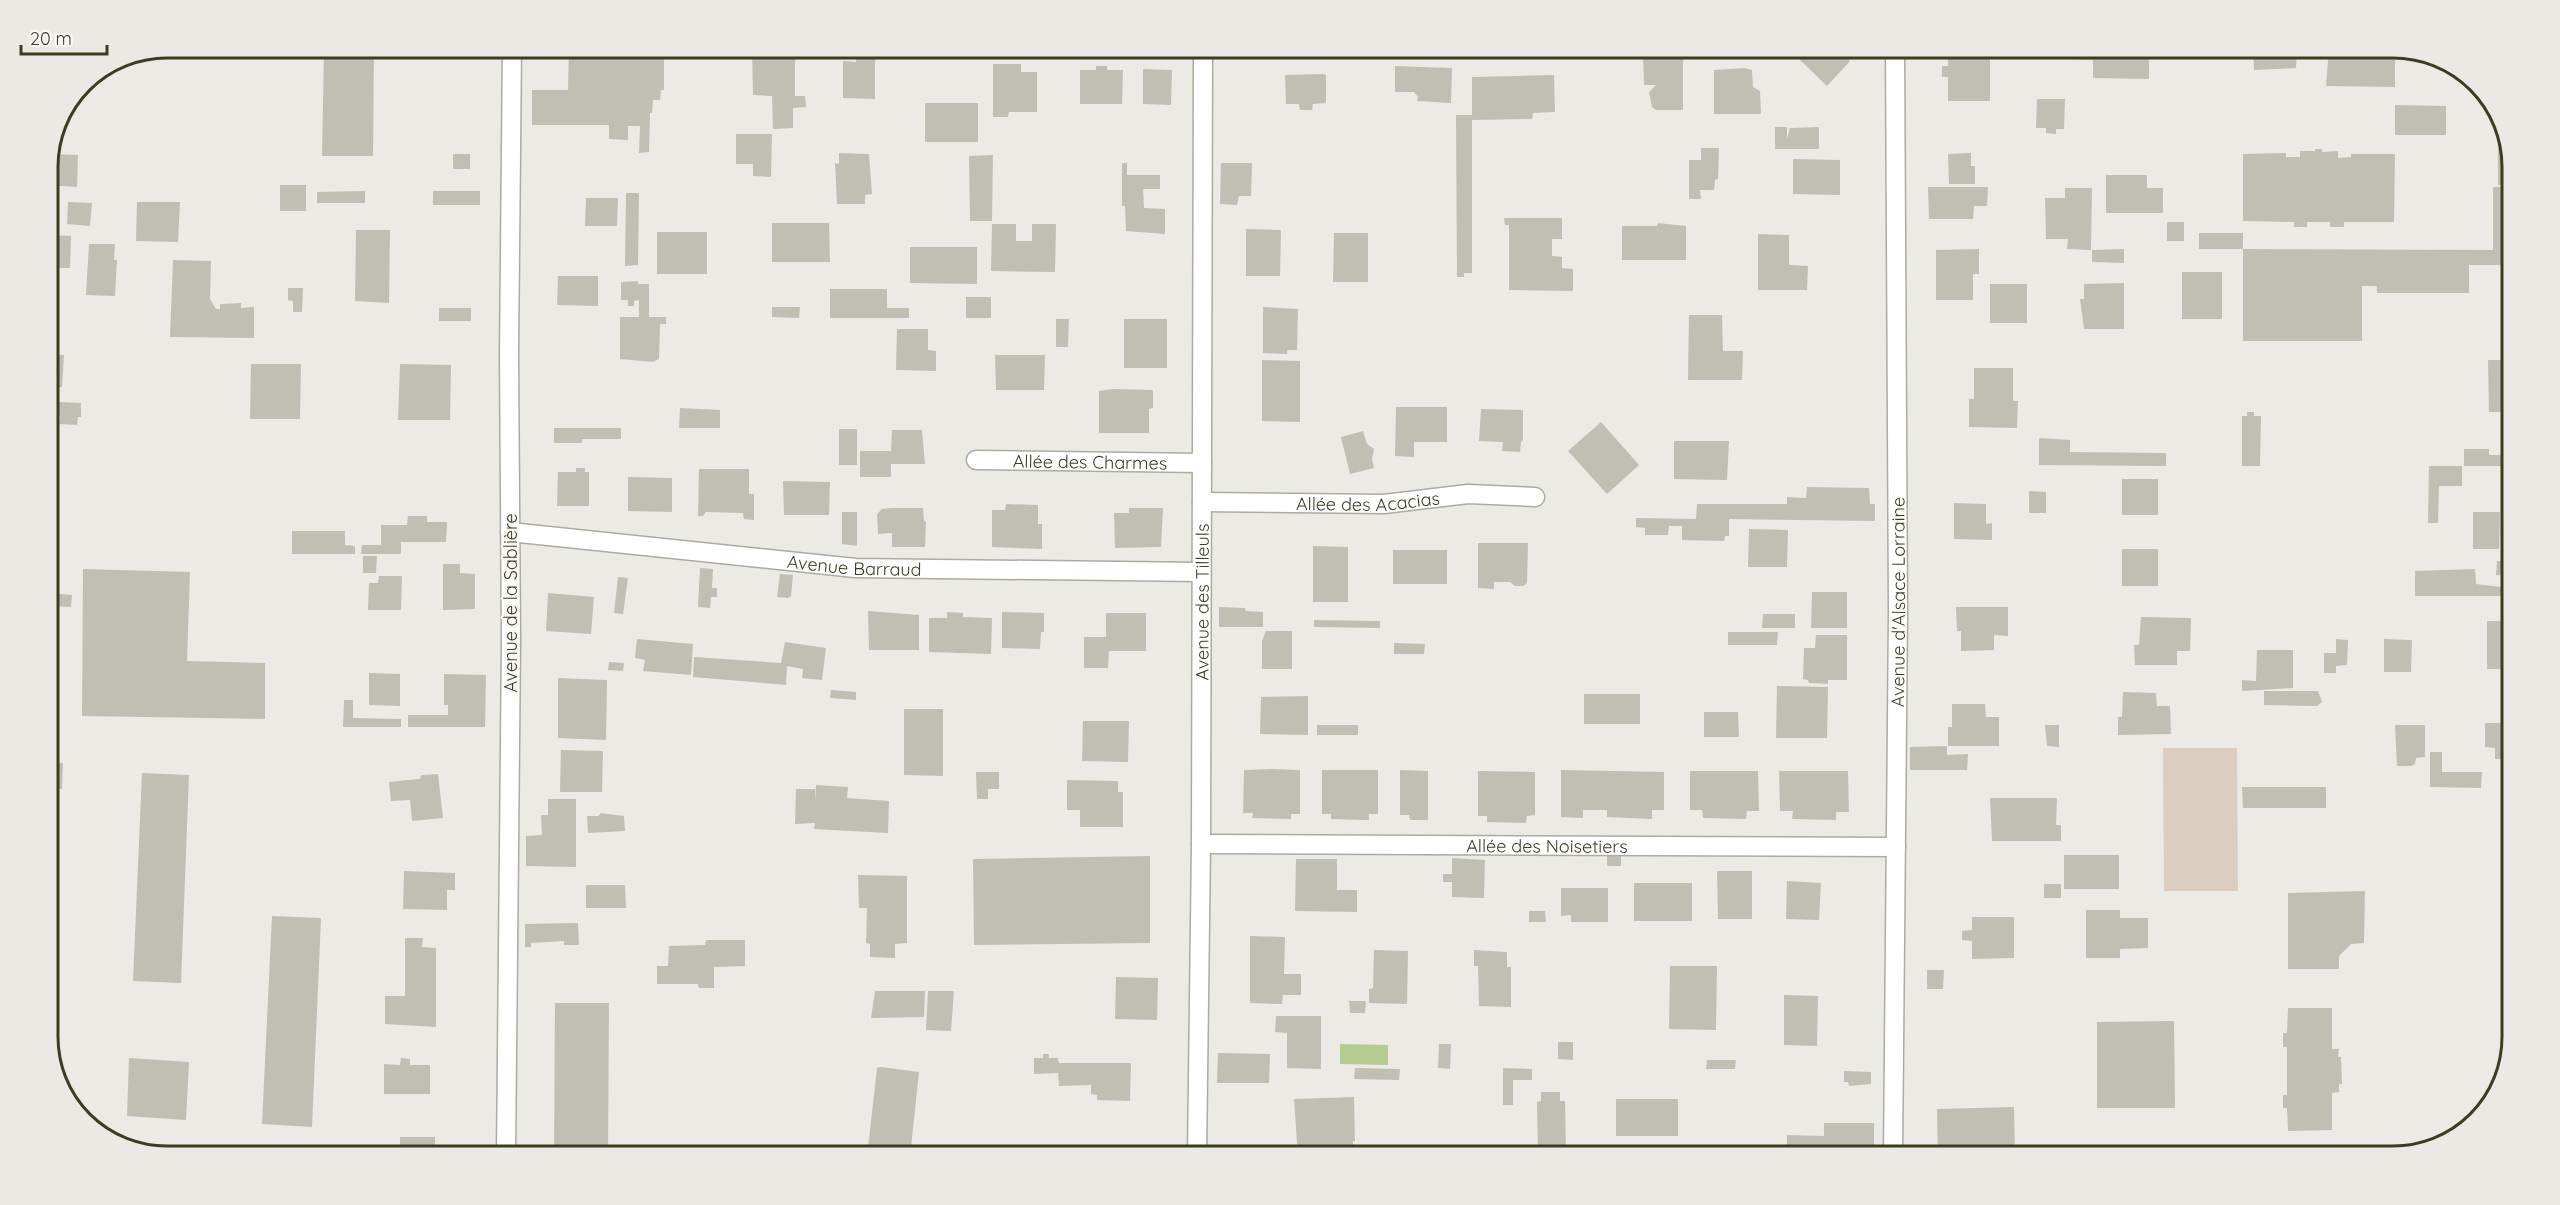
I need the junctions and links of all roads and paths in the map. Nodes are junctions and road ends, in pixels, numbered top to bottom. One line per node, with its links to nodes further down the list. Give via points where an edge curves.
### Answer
1 (1895, 58): 11 (street, Avenue d'Alsace Lorraine)
2 (512, 59): 8 (street, Avenue de la Sablière)
3 (1203, 59): 5 (street, Avenue des Tilleuls)
4 (976, 460): 5 (street, Allée des Charmes)
5 (1202, 463): 7 (street, Avenue des Tilleuls)
6 (1535, 496): 7 (street, Allée des Acacias, via 1468,494 1384,504)
7 (1202, 502): 9 (street, Avenue des Tilleuls)
8 (510, 532): 9 (street, Avenue Barraud, via 855,568); 12 (street, Avenue de la Sablière)
9 (1201, 572): 10 (street, Avenue des Tilleuls)
10 (1201, 844): 11 (street, Allée des Noisetiers); 13 (street, Avenue des Tilleuls)
11 (1896, 847): 14 (street, Avenue d'Alsace Lorraine)
12 (506, 1146)
13 (1197, 1146)
14 (1893, 1146)

